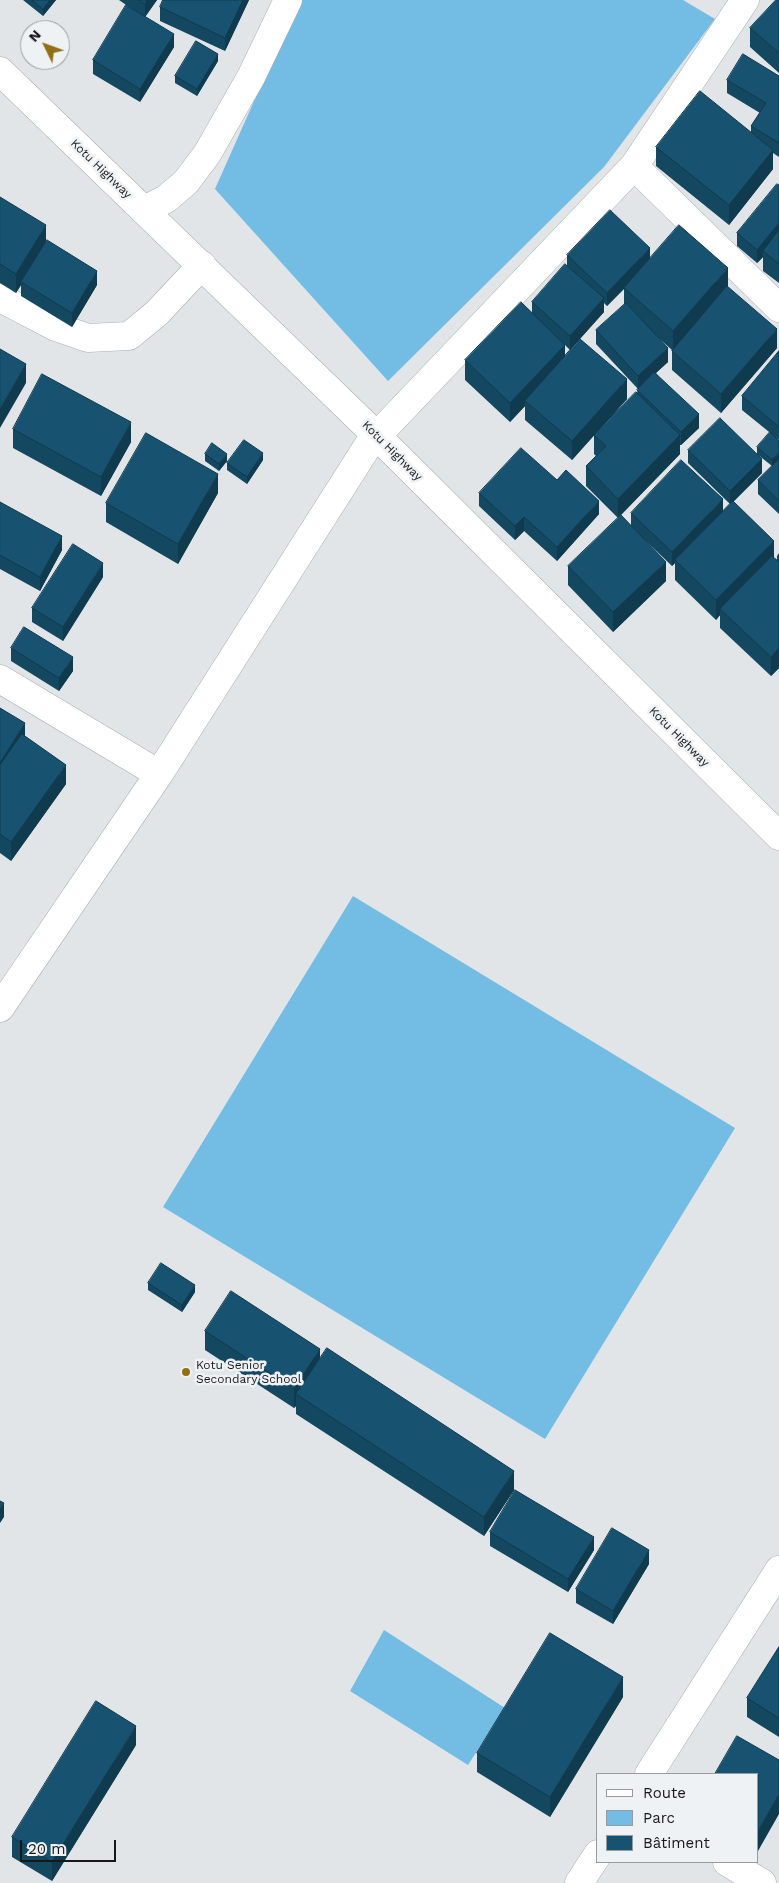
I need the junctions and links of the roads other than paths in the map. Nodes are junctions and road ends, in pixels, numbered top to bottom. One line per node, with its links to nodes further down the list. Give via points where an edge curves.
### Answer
1 (288, 0): 5 (street, via 251,77 207,154 186,182 166,199)
2 (739, 2): 4 (street)
3 (0, 71): 5 (street, Kotu Highway)
4 (634, 166): 8 (street); 9 (street)
5 (144, 210): 6 (street, Kotu Highway)
6 (202, 265): 7 (street, via 157,313 130,336 88,338 56,327); 9 (street, Kotu Highway)
7 (0, 298)
8 (779, 308)
9 (376, 436): 11 (street); 12 (street, Kotu Highway)
10 (0, 679): 11 (street)
11 (159, 774): 13 (street)
12 (779, 836)
13 (0, 1008)
14 (779, 1570): 15 (street)
15 (650, 1773)
16 (596, 1857): 18 (street)
17 (729, 1863): 19 (street)
18 (579, 1883)
19 (762, 1883)

